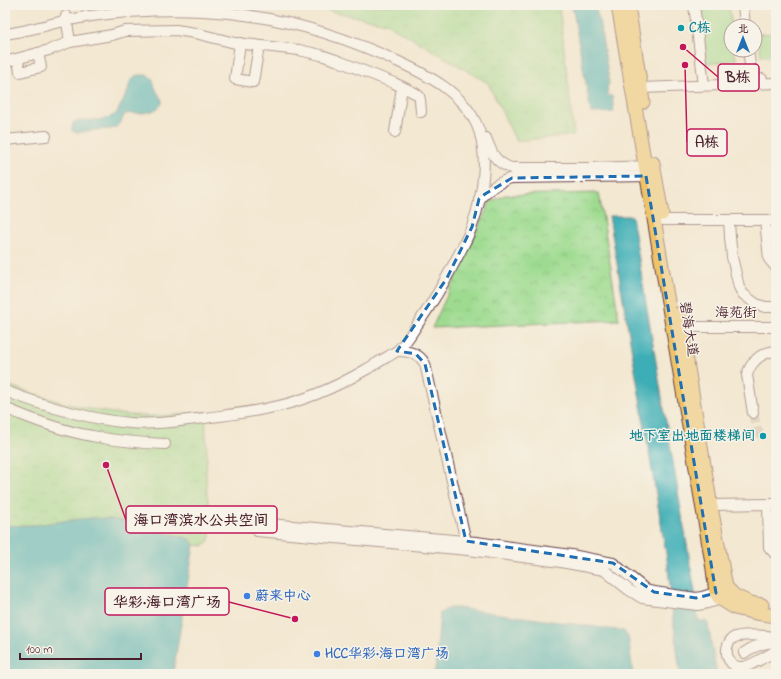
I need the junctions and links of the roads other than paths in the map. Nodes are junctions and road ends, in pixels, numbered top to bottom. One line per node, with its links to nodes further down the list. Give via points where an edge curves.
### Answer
1 (609, 5): 8 (main road)
2 (618, 5): 8 (main road, 碧海大道)
3 (628, 5): 22 (main road, 碧海大道)
4 (694, 5): 20 (street)
5 (743, 5): 7 (street)
6 (66, 18): 9 (street); 10 (street); 11 (street); 27 (street, via 113,9 174,6 257,12 293,20 374,45 444,82 472,107 492,153 498,162 511,168); 28 (street, via 170,10 268,18 303,26 377,51 442,85 453,93 471,114 483,146 484,165)
7 (744, 18)
8 (622, 27): 27 (main road, 碧海大道)
9 (5, 28)
10 (5, 34)
11 (70, 42): 12 (street, via 124,31 176,30); 14 (street)
12 (240, 43): 13 (street); 13 (street, via 235,79 253,82)
13 (259, 46): 21 (street, via 321,55)
14 (38, 53): 16 (street); 16 (street, via 41,67 20,72)
15 (749, 58): 18 (street, via 752,79)
16 (18, 59): 17 (street)
17 (5, 62)
18 (776, 79)
19 (776, 83): 20 (street)
20 (704, 85): 22 (street)
21 (402, 87): 23 (street, via 419,96); 24 (street)
22 (641, 88): 27 (main road, 碧海大道)
23 (421, 112)
24 (395, 132)
25 (46, 136): 26 (street)
26 (5, 140)
27 (650, 171): 28 (street, via 512,178 489,189); 29 (main road, 碧海大道); 36 (main road, 碧海大道)
28 (479, 200): 38 (street, via 472,227 446,278 418,324)
29 (663, 220): 30 (street); 36 (main road, 碧海大道)
30 (729, 220): 31 (street); 34 (street, via 732,257 739,287 756,304)
31 (765, 220): 32 (street); 33 (street, via 769,258)
32 (776, 220)
33 (776, 267)
34 (776, 307)
35 (776, 327): 36 (street, 海苑街)
36 (677, 330): 37 (street, 海苑街); 51 (main road, 碧海大道); 54 (main road, 碧海大道, via 713,568)
37 (776, 332)
38 (397, 351): 47 (street, via 342,383 297,401 271,408 185,420); 52 (street, via 416,354 424,364)
39 (776, 351): 40 (street, via 761,355)
40 (752, 365): 42 (street); 45 (street, via 747,375)
41 (5, 391): 43 (street)
42 (757, 396)
43 (34, 401): 46 (street); 47 (street, via 92,417)
44 (5, 408): 46 (street)
45 (753, 413)
46 (28, 417): 48 (street, via 91,436)
47 (131, 423): 48 (street)
48 (129, 442): 49 (street)
49 (165, 444)
50 (772, 504): 51 (street); 53 (street, via 768,547)
51 (711, 505): 54 (main road, 碧海大道)
52 (465, 546): 52 (street, via 258,523 257,531); 54 (street, via 604,570 642,598 665,597 697,605)
53 (776, 555)
54 (726, 594): 55 (main road, via 750,603); 56 (main road, via 735,608)
55 (776, 607)
56 (776, 616)
57 (776, 638): 59 (street, via 755,635 736,637 730,643 727,657 732,664 742,667)
58 (776, 642): 60 (street, via 757,646)
59 (776, 650)
60 (744, 654)

